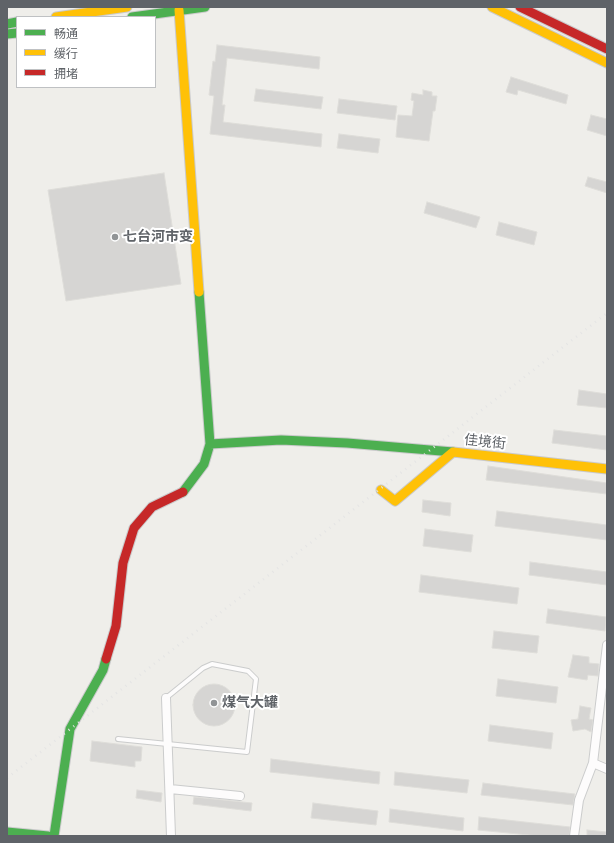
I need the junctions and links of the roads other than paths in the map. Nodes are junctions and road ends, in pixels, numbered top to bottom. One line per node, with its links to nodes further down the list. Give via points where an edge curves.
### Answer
1 (127, 7): 6 (main road)
2 (204, 7): 5 (main road)
3 (492, 7): 9 (main road)
4 (520, 7): 8 (main road)
5 (179, 10): 7 (main road); 10 (main road)
6 (63, 16)
7 (139, 16)
8 (607, 49)
9 (607, 63)
10 (210, 444): 11 (main road, via 303,441); 24 (main road, via 204,464 185,491 152,507 134,528 123,563 116,626 103,670 70,729)
11 (453, 452): 12 (main road, 佳境街); 13 (main road, 佳境街, via 395,501)
12 (607, 469)
13 (381, 490)
14 (607, 645): 18 (street)
15 (166, 698): 17 (street); 17 (lane, via 203,668 212,664 248,671 256,679 247,752)
16 (118, 739): 17 (lane)
17 (168, 744): 20 (street)
18 (593, 763): 19 (street); 26 (street, via 579,800)
19 (607, 769)
20 (170, 789): 21 (street); 25 (street)
21 (240, 796)
22 (7, 832): 23 (main road)
23 (48, 836)
24 (54, 836)
25 (171, 836)
26 (574, 836)

